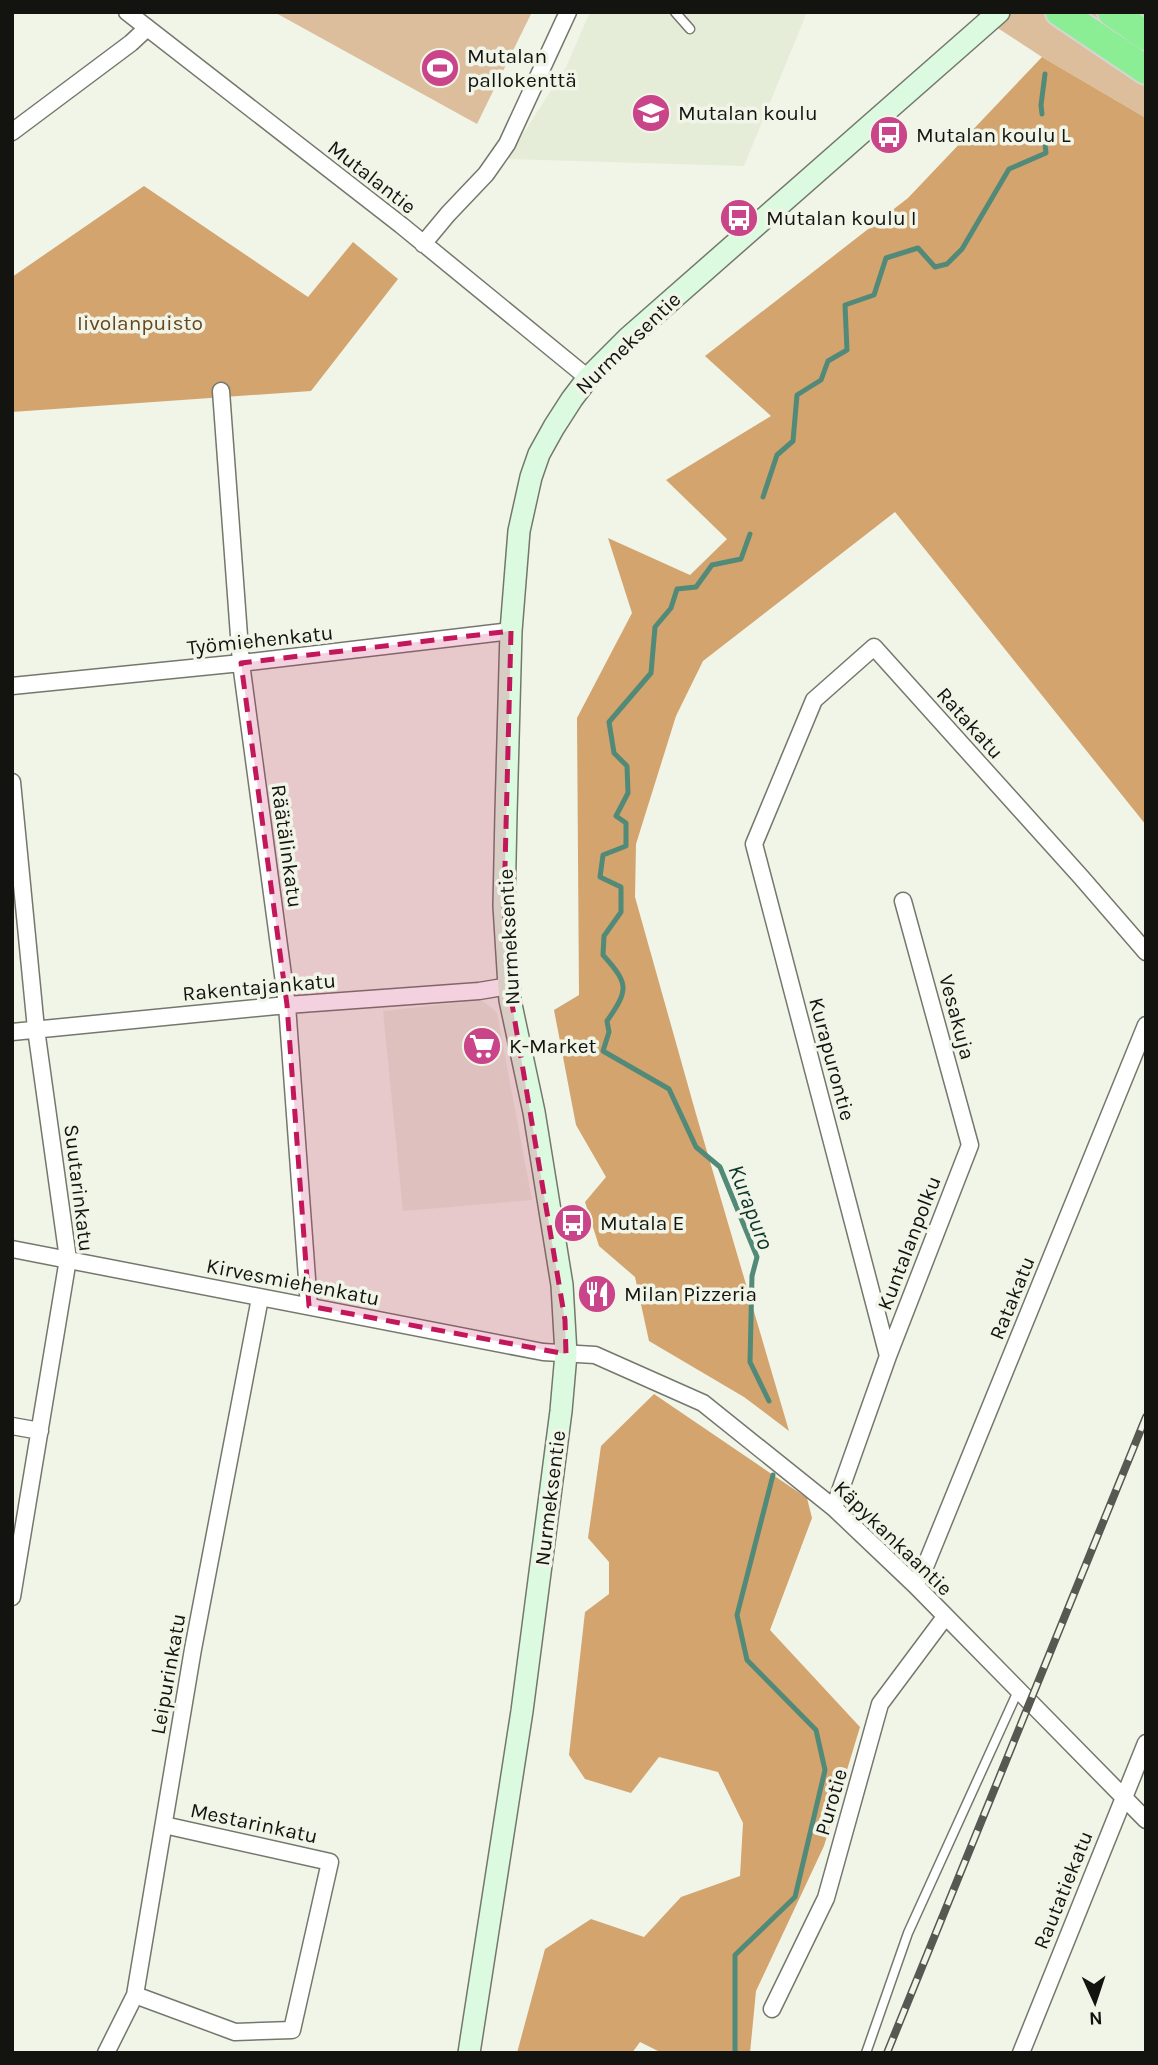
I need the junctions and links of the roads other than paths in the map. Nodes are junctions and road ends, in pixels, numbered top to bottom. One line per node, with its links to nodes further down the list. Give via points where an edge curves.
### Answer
1 (127, 12): 7 (street, Mutalantie)
2 (568, 12): 12 (street, via 507,144)
3 (674, 12): 8 (lane)
4 (999, 12): 13 (street, Nurmeksentie)
5 (1060, 12): 10 (highway)
6 (1112, 12): 9 (highway)
7 (146, 29): 11 (street); 12 (street, Mutalantie)
8 (690, 29)
9 (1146, 36)
10 (1146, 70)
11 (12, 132)
12 (423, 244): 13 (street, Mutalantie)
13 (588, 378): 15 (street, Nurmeksentie, via 554,427 531,477 519,531)
14 (221, 391): 17 (street, Räätälinkatu)
15 (511, 631): 17 (street, Työmiehenkatu); 22 (street, Nurmeksentie, via 505,906)
16 (874, 648): 21 (street, Ratakatu); 33 (street, Kurapurontie, via 814,700 754,844)
17 (241, 663): 18 (street, Työmiehenkatu); 23 (street, Räätälinkatu)
18 (12, 686)
19 (12, 782): 25 (street, Suutarinkatu)
20 (903, 901): 27 (street, Vesakuja)
21 (1146, 952)
22 (509, 986): 23 (street, Rakentajankatu); 32 (street, Nurmeksentie, via 562,1285)
23 (287, 1005): 25 (street, Rakentajankatu); 31 (street, Räätälinkatu)
24 (1146, 1026): 37 (street, Ratakatu)
25 (36, 1029): 26 (street, Rakentajankatu); 29 (street, Suutarinkatu)
26 (12, 1032)
27 (970, 1145): 33 (street, Kuntalanpolku)
28 (12, 1248): 29 (street, Kirvesmiehenkatu)
29 (68, 1259): 30 (street, Kirvesmiehenkatu); 35 (street, Suutarinkatu)
30 (260, 1298): 31 (street, Kirvesmiehenkatu); 44 (street, Leipurinkatu)
31 (309, 1306): 32 (street, Kirvesmiehenkatu)
32 (566, 1354): 36 (street, Käpykankaantie, via 594,1355 703,1403); 48 (street, Nurmeksentie, via 524,1697)
33 (888, 1356): 36 (street)
34 (12, 1426): 35 (street)
35 (40, 1431): 38 (street, Suutarinkatu)
36 (834, 1508): 37 (street, Käpykankaantie)
37 (915, 1584): 39 (street, Käpykankaantie)
38 (12, 1597)
39 (945, 1617): 40 (street, Käpykankaantie); 46 (street, Purotie, via 880,1704 826,1898)
40 (1018, 1691): 42 (street, Käpykankaantie); 49 (lane, via 908,1933)
41 (1146, 1743): 42 (street, Rautatiekatu)
42 (1124, 1796): 43 (street, Käpykankaantie); 50 (street, Rautatiekatu)
43 (1146, 1820)
44 (164, 1825): 45 (street, Leipurinkatu); 45 (street, Mestarinkatu, via 330,1862 292,2030 235,2032)
45 (135, 1996): 47 (street, Leipurinkatu)
46 (772, 2009)
47 (106, 2053)
48 (469, 2053)
49 (866, 2053)
50 (1021, 2053)

